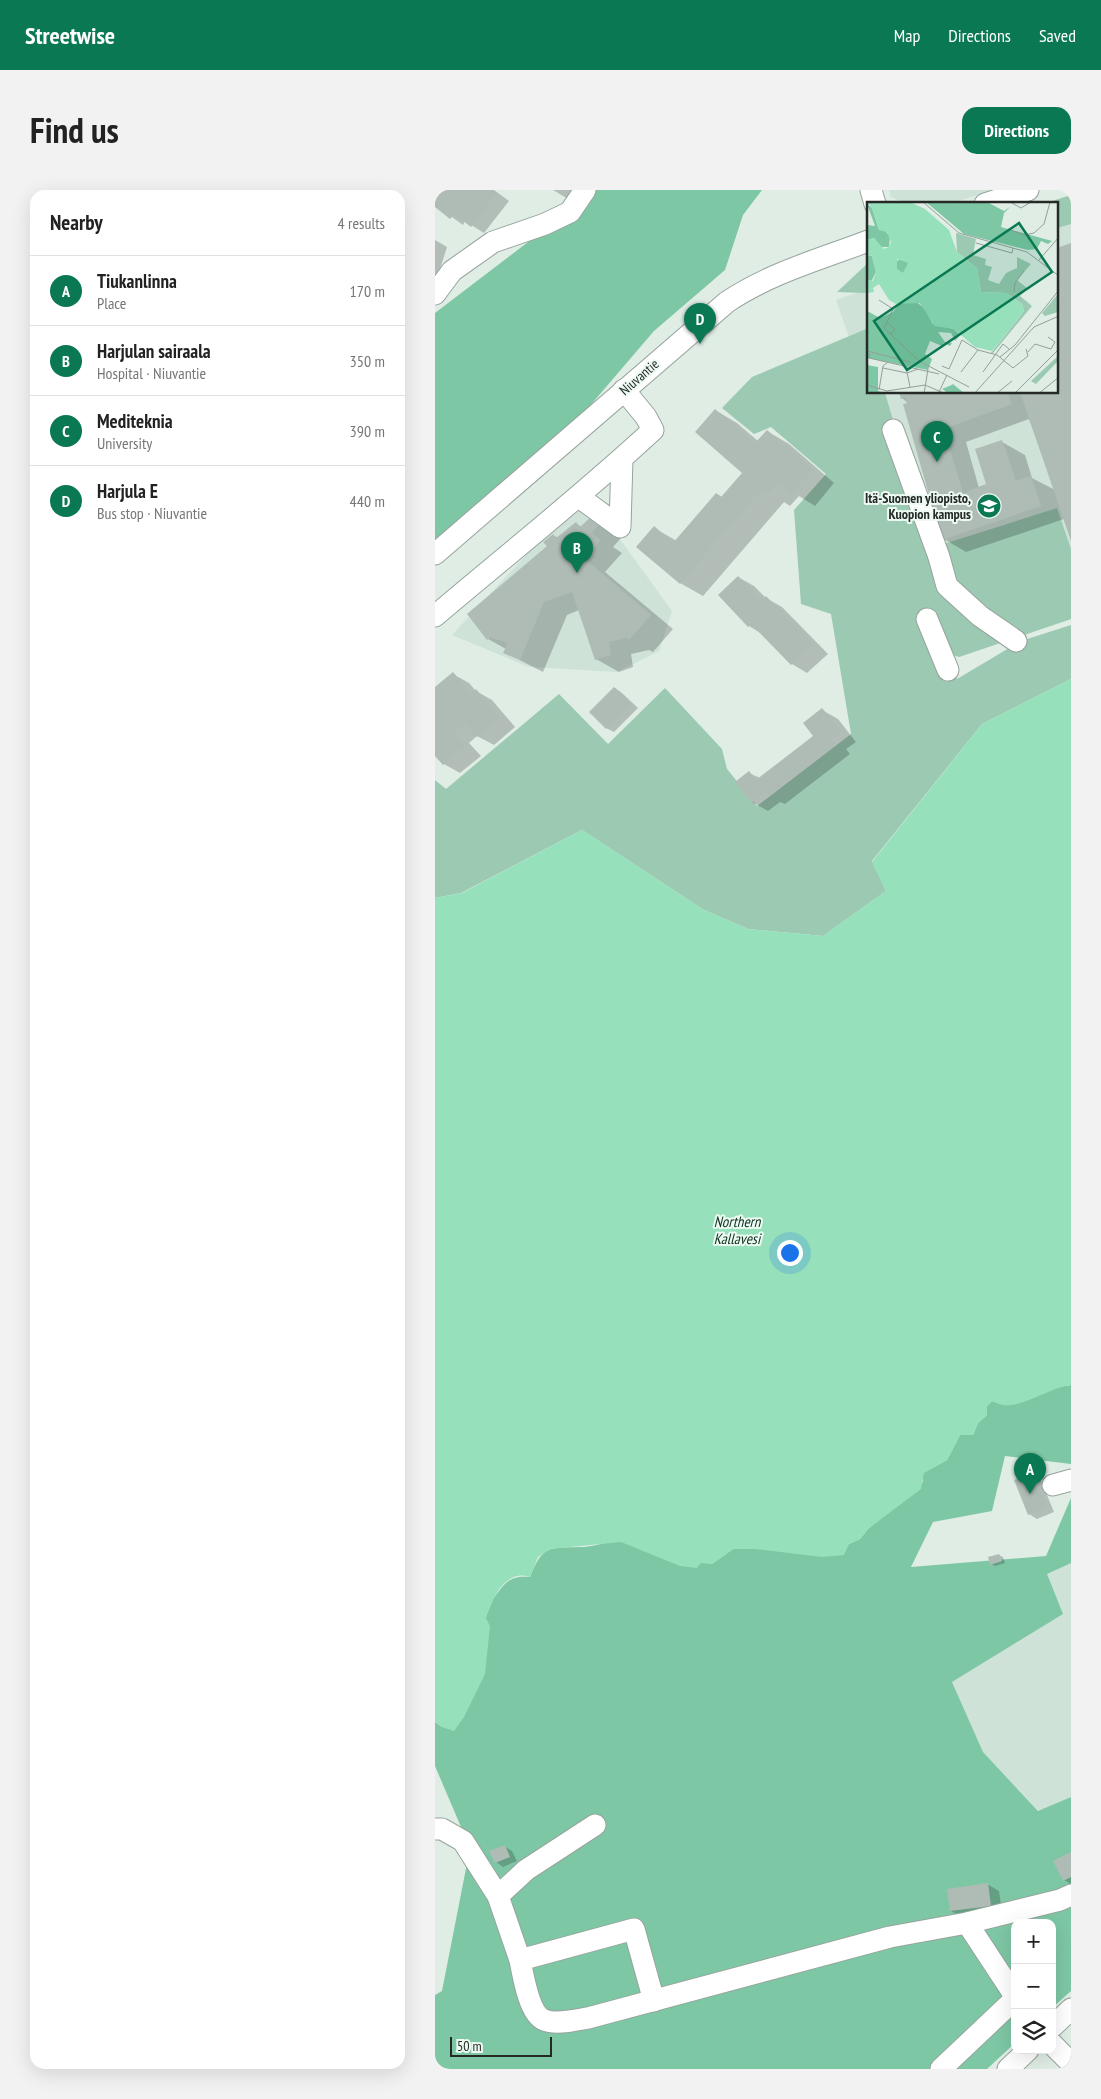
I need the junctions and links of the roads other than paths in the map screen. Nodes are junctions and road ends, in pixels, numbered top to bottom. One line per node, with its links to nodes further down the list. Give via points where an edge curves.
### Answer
1 (585, 190): 5 (street, via 570,212 493,242 452,271)
2 (1028, 190): 3 (street)
3 (991, 202)
4 (867, 242): 6 (street, Niuvantie, via 778,274 745,290)
5 (435, 294)
6 (624, 390): 8 (street, via 646,416 653,430); 10 (street, Niuvantie)
7 (893, 430): 13 (street, via 947,586 980,616)
8 (622, 459): 9 (street); 9 (street, via 620,527)
9 (579, 497): 11 (street)
10 (435, 554)
11 (435, 616)
12 (927, 619): 14 (street)
13 (1016, 640)
14 (948, 670)
15 (595, 1825): 18 (street, via 526,1870)
16 (435, 1829): 18 (street, via 442,1829 463,1841)
17 (1071, 1895): 19 (street)
18 (498, 1896): 20 (street)
19 (967, 1923): 21 (street); 22 (street, via 890,1937)
20 (520, 1960): 22 (street, via 534,2012 543,2020 587,2018); 22 (street, via 634,1929)
21 (1011, 1992)
22 (654, 2001)
23 (1011, 2002): 29 (street)
24 (1071, 2009): 25 (street)
25 (1056, 2023)
26 (1056, 2048): 28 (street)
27 (1024, 2054): 30 (street)
28 (1071, 2063)
29 (941, 2069)
30 (1009, 2069)

